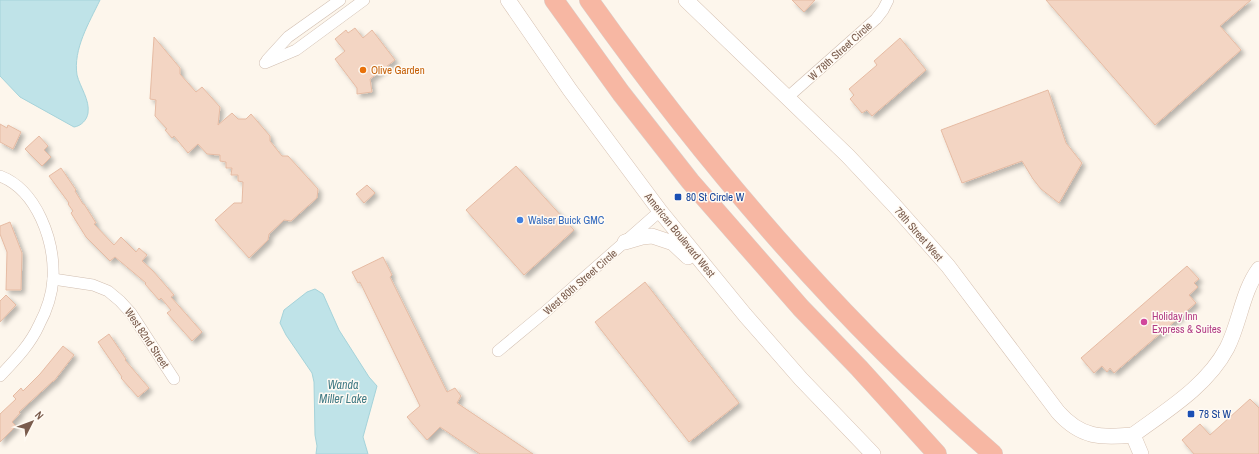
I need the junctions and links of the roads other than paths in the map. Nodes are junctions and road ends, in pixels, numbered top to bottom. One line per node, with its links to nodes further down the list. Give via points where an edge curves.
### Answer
1 (340, 0): 2 (street, via 288,37 265,63 296,50)
2 (364, 0)
3 (508, 0): 10 (street, American Boulevard West, via 570,90)
4 (554, 0): 16 (highway, via 629,104 690,181 801,308)
5 (589, 0): 23 (highway, via 657,93 749,206 835,302 957,423)
6 (686, 0): 8 (street, 78th Street West)
7 (888, 0): 8 (street, W 78th Street Circle, via 876,19)
8 (788, 97): 19 (street, 78th Street West, via 848,156 919,233 962,285 1066,422 1090,434 1112,437)
9 (0, 176): 13 (street, via 21,188 42,220 52,261)
10 (660, 211): 11 (street, West 80th Street Circle); 14 (street, American Boulevard West)
11 (625, 242): 14 (street, via 652,236 673,243); 15 (street, West 80th Street Circle)
12 (1259, 269): 19 (street, via 1247,291 1227,348 1217,364 1197,387)
13 (53, 279): 17 (street, via 45,311 30,343); 18 (street, West 82nd Street, via 93,285 108,291 131,313)
14 (737, 305): 20 (street, American Boulevard West)
15 (498, 351)
16 (859, 368): 21 (highway); 22 (highway)
17 (0, 376)
18 (174, 379)
19 (1133, 435): 24 (street)
20 (872, 454)
21 (938, 454)
22 (952, 454)
23 (993, 454)
24 (1141, 454)

